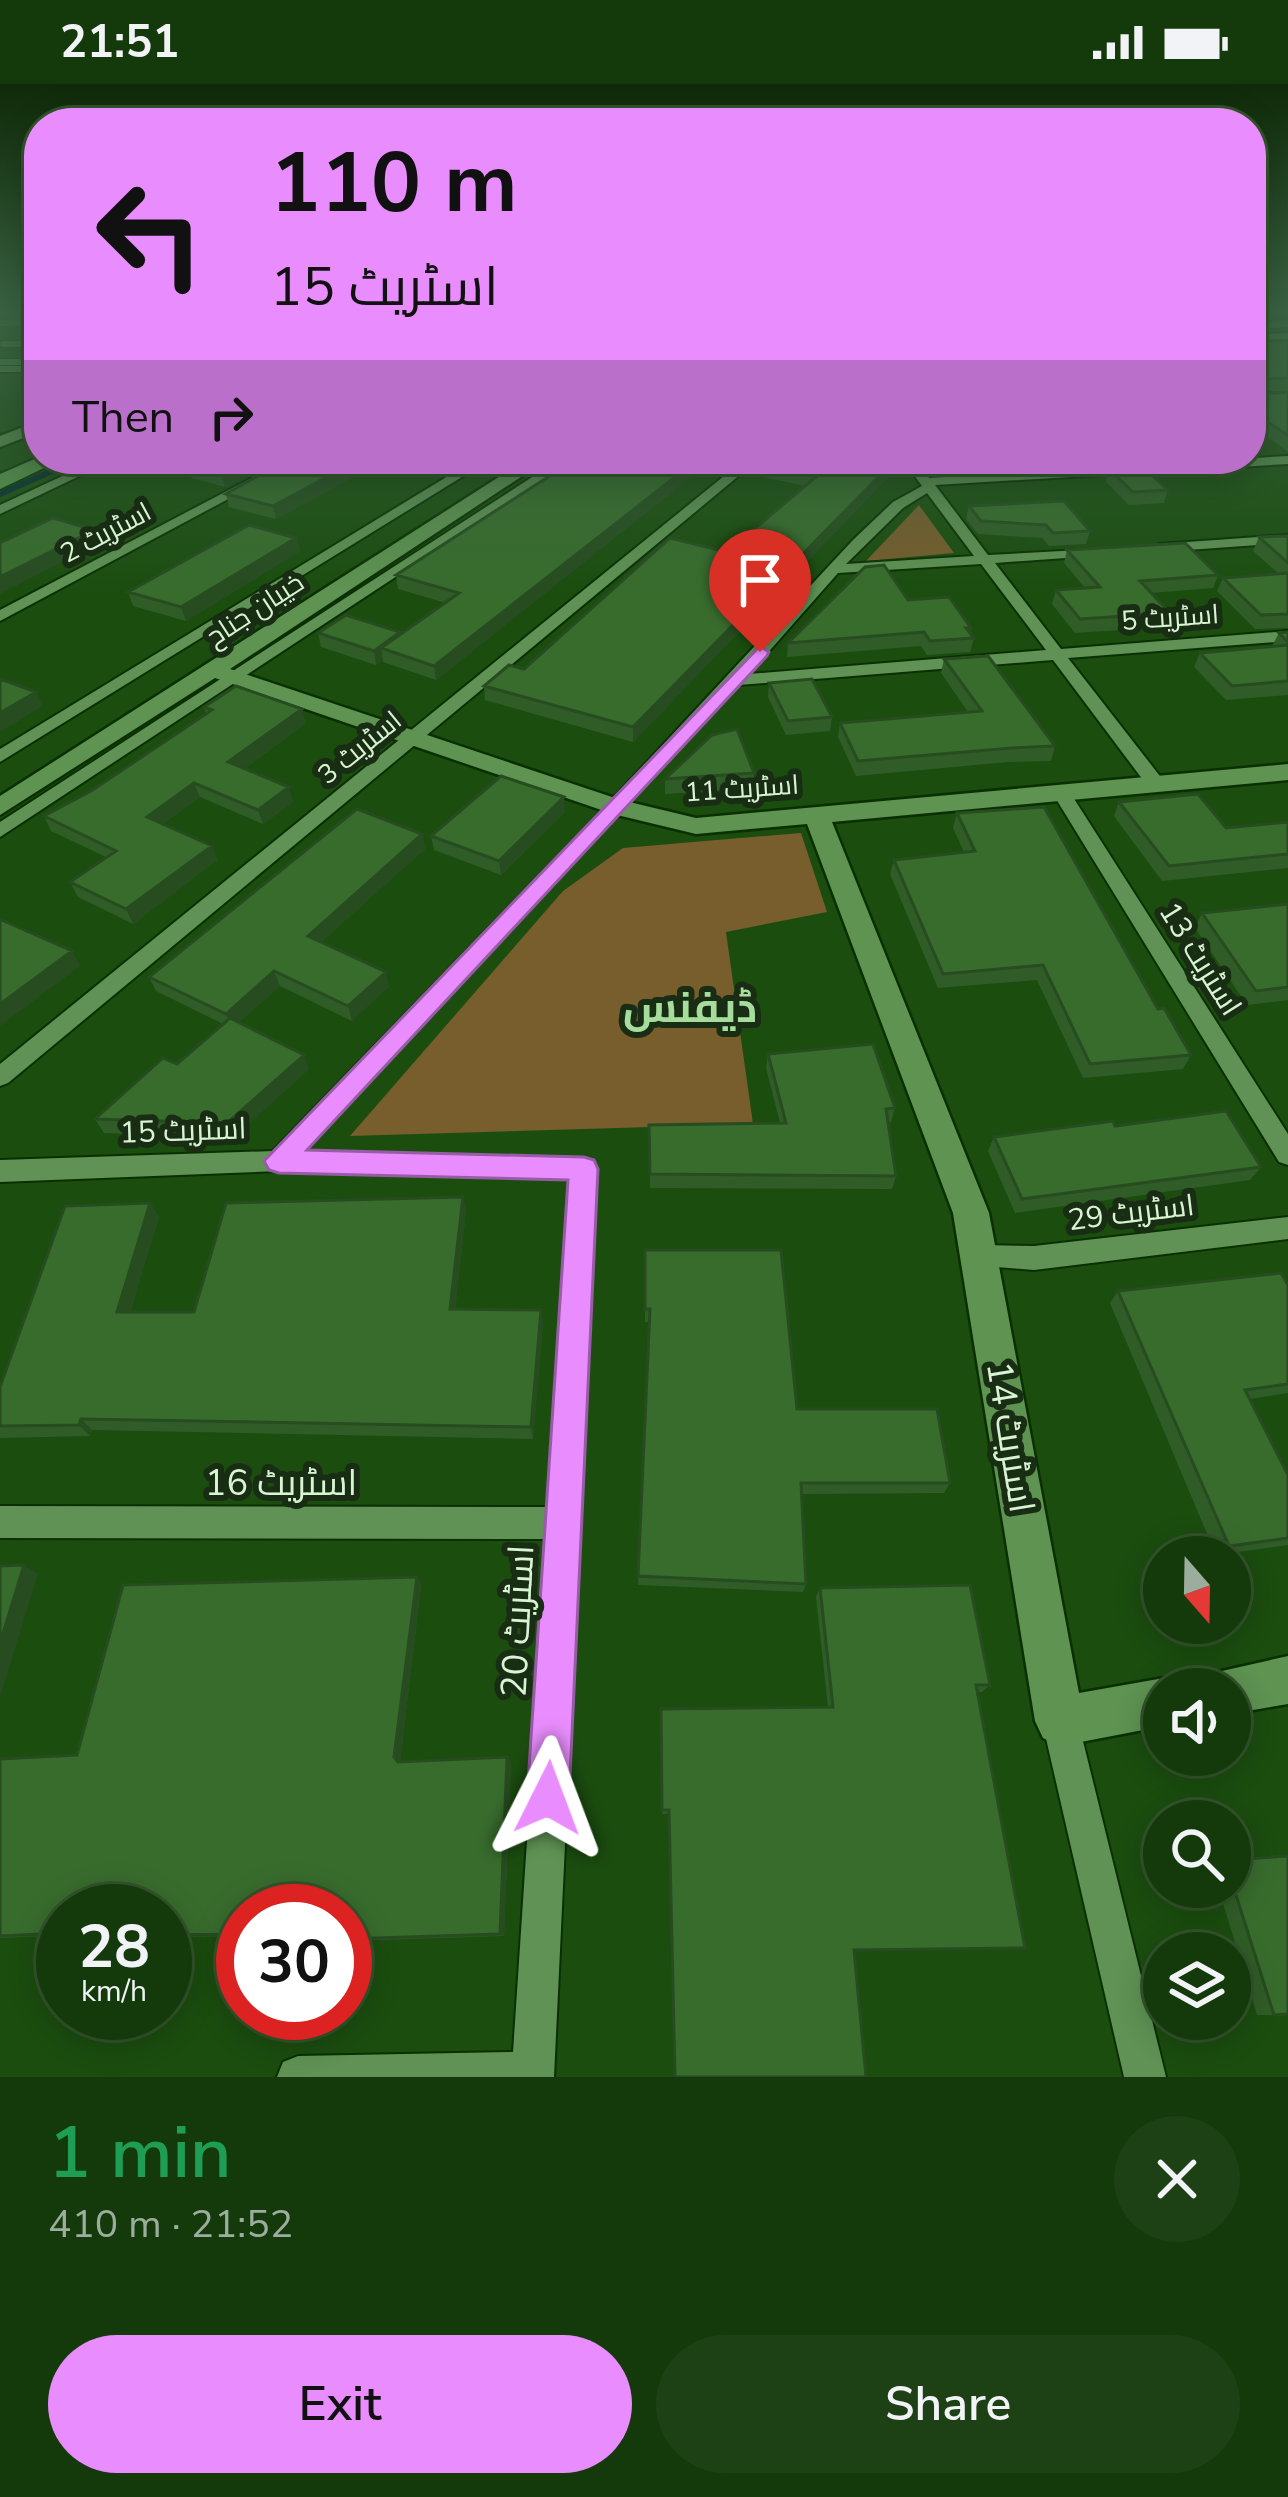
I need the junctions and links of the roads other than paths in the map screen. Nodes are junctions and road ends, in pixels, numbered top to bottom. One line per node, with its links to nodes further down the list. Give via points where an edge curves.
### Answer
1 (78, 474): 11 (street)
2 (269, 474): 17 (street, اسٹریٹ 2)
3 (460, 474): 23 (street)
4 (487, 474): 25 (street, خیبان جناح)
5 (517, 474): 20 (street, خیبان جناح)
6 (545, 474): 20 (street)
7 (735, 474): 22 (street, اسٹریٹ 3)
8 (920, 474): 10 (street)
9 (1086, 474): 10 (street)
10 (928, 485): 15 (street); 16 (street)
11 (0, 510)
12 (1288, 539): 13 (street)
13 (1149, 548)
14 (1102, 551): 15 (street)
15 (986, 559): 16 (street); 19 (street)
16 (834, 569): 21 (street)
17 (0, 616)
18 (1288, 636): 19 (street, اسٹریٹ 5)
19 (1057, 654): 21 (street, اسٹریٹ 5); 26 (street)
20 (223, 674): 22 (street, اسٹریٹ 11); 29 (street, خیبان جناح); 31 (street)
21 (736, 680): 28 (street)
22 (414, 738): 28 (street, اسٹریٹ 11); 32 (street, اسٹریٹ 3)
23 (0, 757)
24 (1287, 773): 26 (street, اسٹریٹ 11)
25 (0, 782)
26 (1156, 784): 27 (street, اسٹریٹ 11)
27 (1062, 794): 30 (street, اسٹریٹ 11); 33 (street, اسٹریٹ 13)
28 (613, 806): 30 (street, اسٹریٹ 11, via 696,826); 34 (street)
29 (0, 807)
30 (816, 814): 38 (street, اسٹریٹ 14)
31 (0, 831)
32 (0, 1078)
33 (1288, 1155)
34 (279, 1161): 35 (street, اسٹریٹ 15); 36 (street, اسٹریٹ 15)
35 (584, 1169): 40 (street, اسٹریٹ 20)
36 (0, 1171)
37 (1288, 1228): 38 (street, اسٹریٹ 29, via 1034,1258)
38 (982, 1256): 44 (street, اسٹریٹ 14)
39 (0, 1522): 40 (street, اسٹریٹ 16)
40 (562, 1523): 45 (street, اسٹریٹ 20)
41 (1288, 1680): 42 (street)
42 (1251, 1686)
43 (1143, 1706): 44 (street)
44 (1060, 1721): 47 (street, اسٹریٹ 14)
45 (533, 2075): 46 (street)
46 (298, 2077)
47 (1145, 2077)

